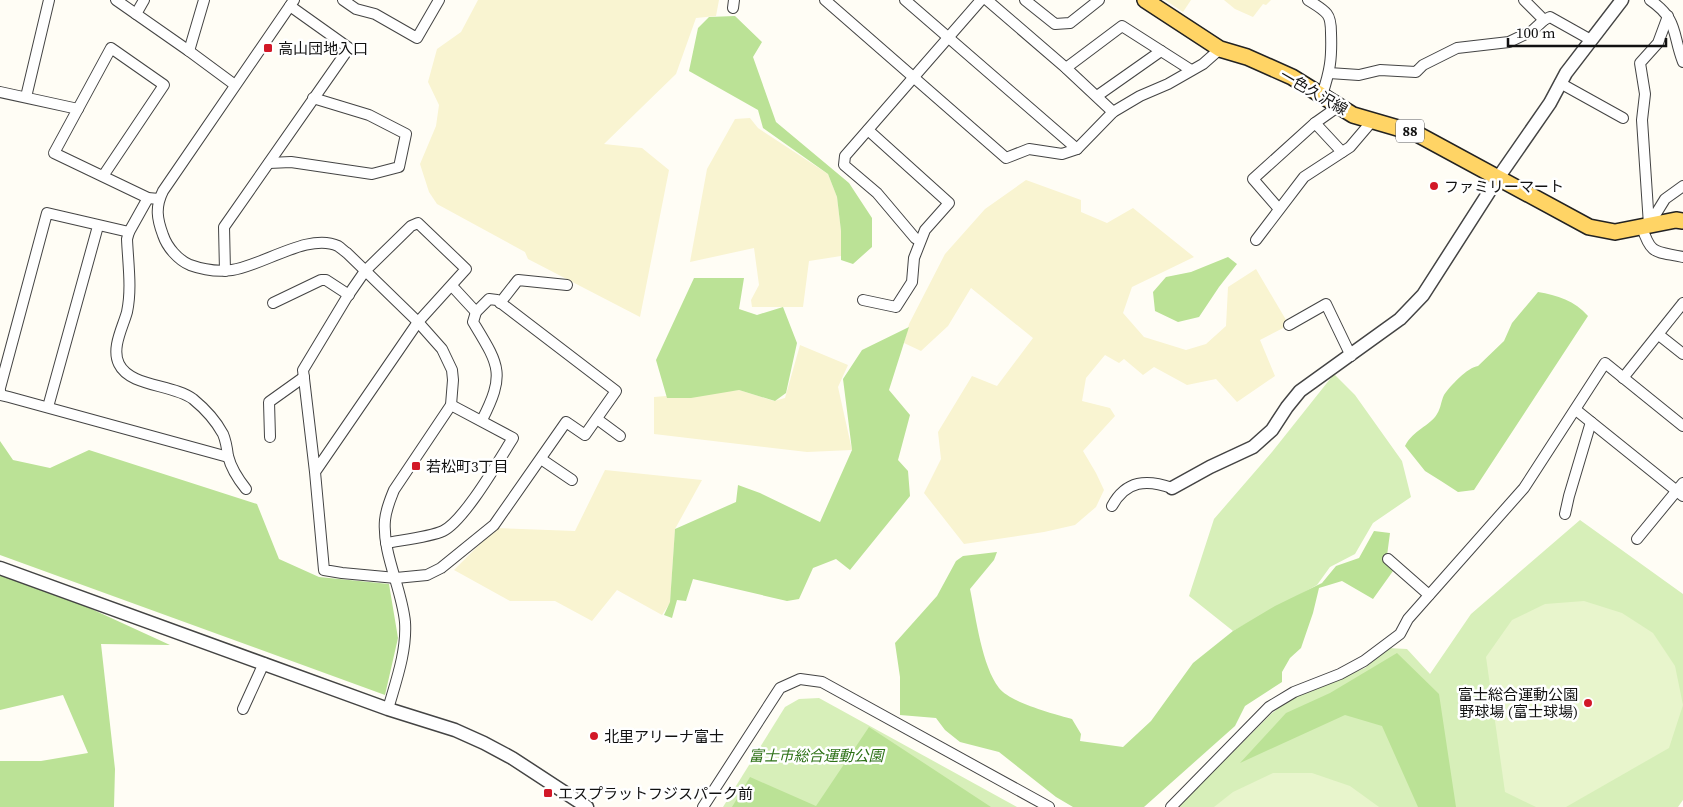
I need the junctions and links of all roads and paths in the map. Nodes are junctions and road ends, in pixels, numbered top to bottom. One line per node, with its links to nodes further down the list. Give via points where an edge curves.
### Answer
1 (49, 0): 37 (street)
2 (116, 0): 19 (street)
3 (144, 0): 19 (street)
4 (204, 0): 25 (street)
5 (343, 0): 6 (street, via 417,38)
6 (438, 0)
7 (825, 0): 31 (street)
8 (905, 0): 22 (street)
9 (981, 0): 22 (street)
10 (987, 0): 28 (street)
11 (1025, 0): 12 (street, via 1055,24 1070,23)
12 (1099, 0)
13 (1145, 0): 24 (main road, 一色久沢線 / 88)
14 (1308, 0): 30 (street, via 1327,14 1330,24 1332,56)
15 (1524, 0): 21 (street)
16 (1622, 0): 23 (street)
17 (1650, 0): 20 (street)
18 (292, 3): 33 (street); 38 (street, via 349,48)
19 (136, 14): 25 (street)
20 (1668, 16): 27 (street, via 1675,28); 57 (street, via 1658,43 1640,63 1645,94 1642,120)
21 (1544, 20): 23 (street, via 1550,16); 30 (street, via 1532,31 1509,42 1457,48 1423,65 1416,72)
22 (948, 37): 31 (street); 46 (street)
23 (1591, 40): 32 (street)
24 (1220, 49): 29 (street); 35 (main road, 一色久沢線 / 88, via 1292,77)
25 (189, 51): 33 (street)
26 (1161, 52): 28 (street, via 1122,26); 29 (street); 36 (street)
27 (1683, 62)
28 (1066, 68): 36 (street)
29 (1191, 70): 41 (street)
30 (1329, 73): 35 (street)
31 (913, 78): 45 (street); 46 (street, via 1006,158 1029,150 1062,154)
32 (1560, 84): 42 (street); 50 (street)
33 (235, 85): 53 (street)
34 (0, 92): 37 (street)
35 (1322, 95): 39 (main road, 一色久沢線 / 88)
36 (1097, 96): 41 (street)
37 (26, 97): 40 (street)
38 (313, 98): 48 (street); 48 (street, via 369,115 406,134 399,167 372,174 291,162)
39 (1339, 106): 43 (main road, 一色久沢線 / 88); 44 (street)
40 (78, 109): 49 (street, via 54,153); 49 (street, via 111,48 164,85)
41 (1113, 112): 46 (street)
42 (1623, 118)
43 (1373, 120): 47 (street); 50 (main road, 一色久沢線 / 88, via 1408,130)
44 (1315, 123): 47 (street); 54 (street, via 1253,179)
45 (868, 130): 60 (street, via 845,156 844,164 877,193); 60 (street, via 949,203 925,230)
46 (1078, 148)
47 (1342, 152): 54 (street, via 1304,177)
48 (269, 163): 62 (street, via 224,227)
49 (103, 176): 52 (street)
50 (1498, 178): 57 (main road, 一色久沢線 / 88, via 1589,227 1615,232); 76 (street, via 1423,295 1400,319)
51 (1683, 186): 57 (street, via 1665,199)
52 (148, 198): 53 (street); 58 (street)
53 (159, 199): 62 (street, via 158,220 166,244 186,263 211,271)
54 (1278, 210): 59 (street)
55 (1683, 221): 57 (main road, 一色久沢線 / 88)
56 (98, 226): 58 (street); 79 (street, via 47,213); 81 (street)
57 (1645, 226): 61 (street, via 1647,243 1655,251)
58 (129, 232): 89 (street, via 129,299 117,344 118,363 129,376 182,393 193,400 223,434)
59 (1256, 240)
60 (920, 241): 67 (street, via 914,258 912,282 896,307)
61 (1683, 257)
62 (225, 271): 63 (street, via 255,264 296,247 319,244 337,246)
63 (366, 271): 65 (street, via 411,226 418,223 466,270); 66 (street); 72 (street)
64 (567, 285): 69 (street, via 518,280)
65 (452, 286): 71 (street); 72 (street)
66 (348, 295): 68 (street, via 321,280); 77 (street, via 303,370)
67 (863, 300)
68 (273, 302)
69 (500, 303): 71 (street, via 489,299); 83 (street, via 616,391)
70 (1683, 303): 74 (street)
71 (476, 312): 84 (street, via 473,322 496,362 497,378 493,398)
72 (418, 322): 80 (street, via 448,360 453,380); 91 (street)
73 (1289, 326): 76 (street, via 1326,304)
74 (1658, 335): 75 (street); 78 (street)
75 (1683, 354)
76 (1351, 356): 93 (street, via 1300,391 1272,430 1253,447)
77 (304, 377): 88 (street, via 269,402); 91 (street)
78 (1623, 378): 82 (street, via 1605,363); 86 (street)
79 (0, 390): 81 (street, via 1,395)
80 (451, 405): 84 (street); 99 (street, via 394,490 385,521)
81 (48, 407): 89 (street)
82 (1576, 410): 85 (street); 103 (street, via 1524,488)
83 (597, 419): 87 (street); 90 (street, via 585,434 566,422)
84 (482, 420): 99 (street, via 513,438 464,511 441,532)
85 (1591, 422): 95 (street); 97 (street)
86 (1683, 426)
87 (620, 436)
88 (270, 437)
89 (228, 457): 94 (street)
90 (541, 459): 92 (street); 102 (street, via 494,525 482,535 441,568 427,575)
91 (315, 472): 102 (street, via 324,570)
92 (572, 480)
93 (1172, 488): 96 (street, via 1152,483 1130,486 1120,493)
94 (246, 490)
95 (1681, 490): 98 (street)
96 (1112, 506)
97 (1565, 514)
98 (1637, 539)
99 (386, 542): 102 (street)
100 (1388, 559): 103 (street)
101 (0, 568): 104 (street)
102 (396, 578): 106 (street, via 405,620 405,643)
103 (1429, 595): 110 (street, via 1408,619 1400,634 1364,661 1268,707)
104 (264, 663): 105 (street); 106 (street)
105 (243, 709)
106 (388, 709): 107 (street, via 455,730 484,743)
107 (587, 807)
108 (703, 807): 109 (street, via 780,688 800,680 822,682)
109 (1049, 807)
110 (1171, 807)

